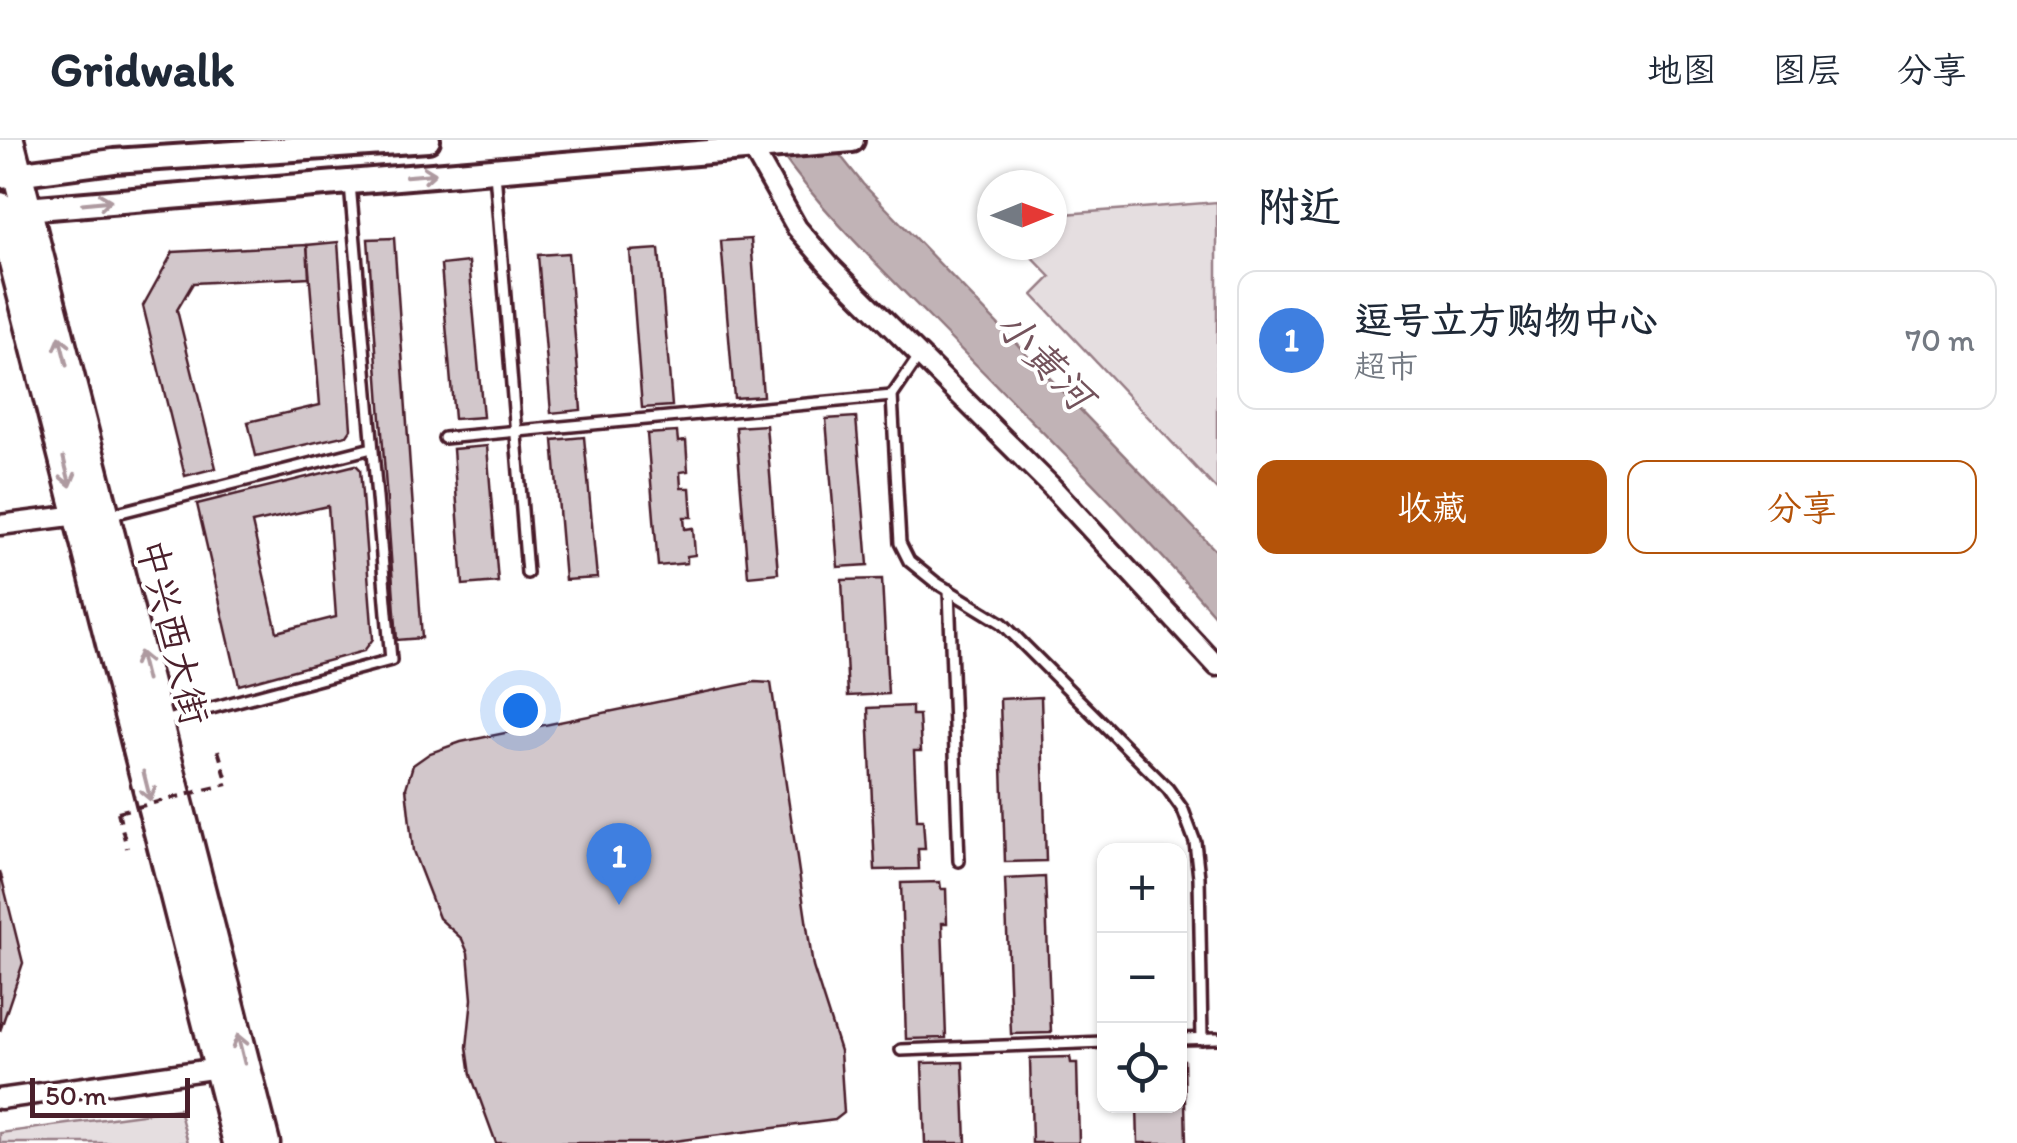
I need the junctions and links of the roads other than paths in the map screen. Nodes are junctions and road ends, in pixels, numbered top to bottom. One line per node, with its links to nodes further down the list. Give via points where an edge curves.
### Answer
1 (10, 140): 6 (main road, 中兴西大街)
2 (428, 140): 6 (street)
3 (852, 140): 4 (street)
4 (762, 147): 5 (street); 9 (street, via 796,228)
5 (494, 169): 7 (street, one-way to 5); 11 (lane)
6 (9, 175): 8 (main road, 中兴西大街)
7 (350, 181): 8 (street, one-way to 7); 13 (lane)
8 (7, 210): 14 (main road, 中兴西大街)
9 (920, 355): 10 (lane); 18 (street)
10 (892, 396): 11 (lane); 17 (lane, via 900,543 909,561)
11 (516, 431): 12 (lane); 16 (lane)
12 (444, 438)
13 (372, 448): 14 (lane); 19 (lane, via 391,660)
14 (92, 516): 15 (street); 19 (main road, 中兴西大街, one-way to 14); 26 (main road, 中兴西大街, one-way to 26)
15 (0, 525)
16 (527, 572)
17 (949, 590): 20 (lane); 21 (lane, via 1002,624 1168,789 1192,827 1200,877)
18 (1217, 666)
19 (158, 722): 29 (main road, 中兴西大街, one-way to 19)
20 (960, 861)
21 (1202, 1038): 22 (lane); 23 (lane)
22 (1217, 1038)
23 (1187, 1039)
24 (1097, 1042): 25 (lane)
25 (901, 1050)
26 (219, 1068): 27 (street); 28 (main road, 中兴西大街)
27 (0, 1099)
28 (238, 1143)
29 (265, 1143)

